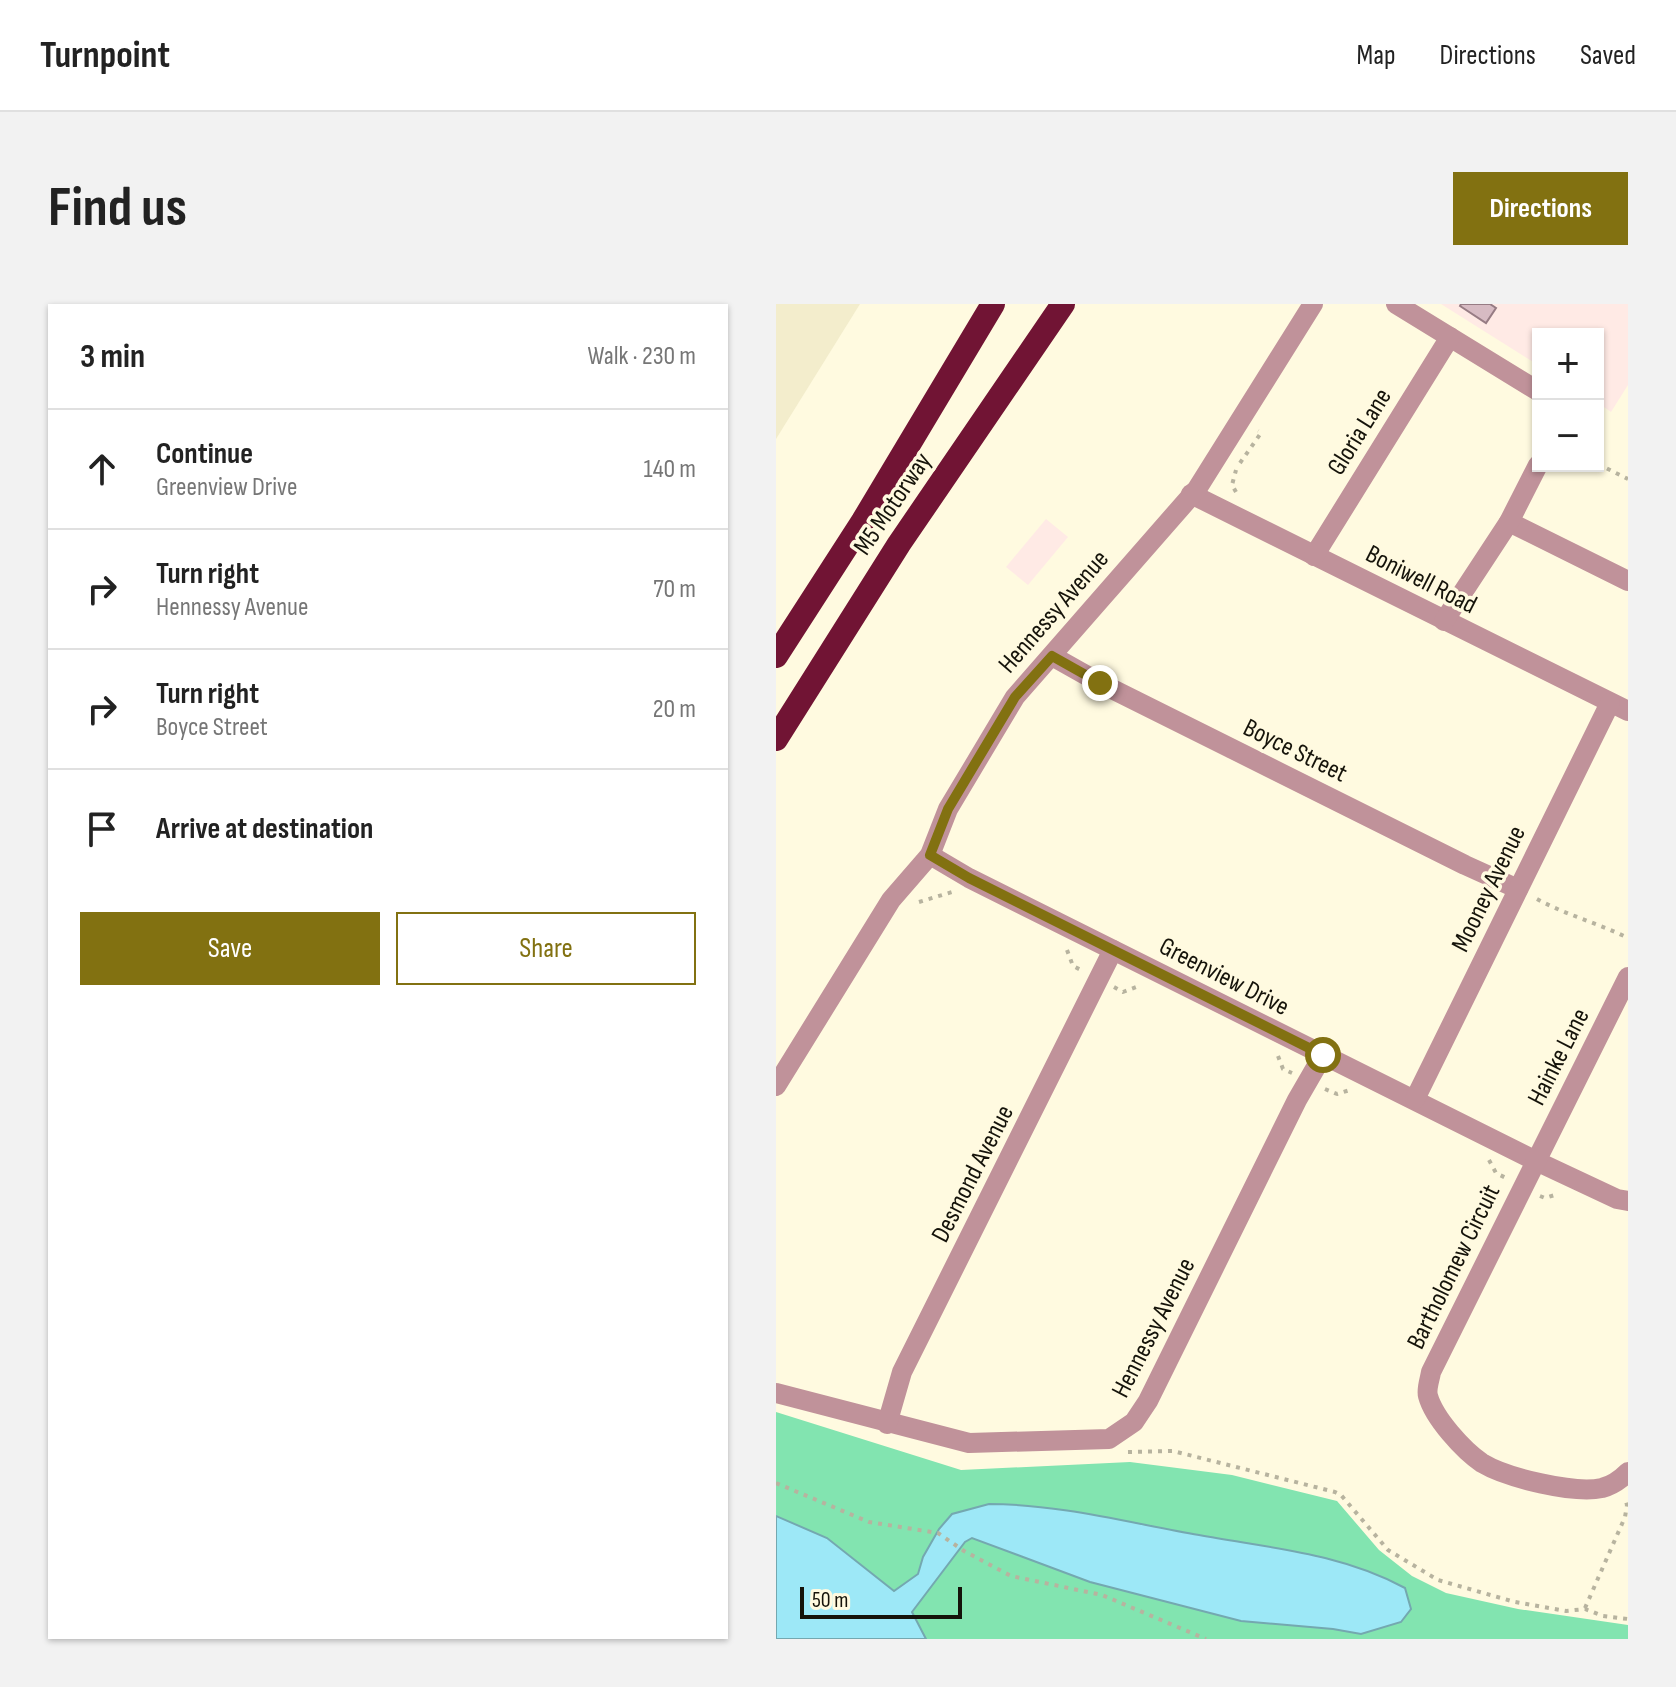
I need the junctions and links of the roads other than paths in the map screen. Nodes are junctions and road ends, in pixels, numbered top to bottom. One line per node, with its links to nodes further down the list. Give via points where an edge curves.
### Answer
1 (993, 304): 13 (highway, M5 Motorway)
2 (1063, 304): 16 (highway, M5 Motorway, via 899,544)
3 (1313, 304): 8 (street, Hennessy Avenue)
4 (1396, 304): 5 (street)
5 (1450, 337): 6 (street); 10 (street, Gloria Lane)
6 (1532, 387)
7 (1534, 472): 9 (street)
8 (1191, 494): 10 (street, Boniwell Road); 14 (street, Hennessy Avenue)
9 (1509, 522): 11 (street); 12 (street)
10 (1314, 556): 12 (street, Boniwell Road)
11 (1628, 581)
12 (1444, 621): 15 (street, Boniwell Road)
13 (776, 656)
14 (1052, 656): 17 (street, Hennessy Avenue, via 1015,697 948,809); 18 (street, Boyce Street)
15 (1619, 707): 18 (street, Mooney Avenue)
16 (776, 739)
17 (930, 855): 19 (street, Greenview Drive); 22 (street, Hennessy Avenue, via 891,900)
18 (1518, 889): 23 (street, Mooney Avenue)
19 (1113, 950): 21 (street, Greenview Drive); 27 (street, Desmond Avenue, via 902,1372)
20 (1628, 977): 24 (street, Hainke Lane)
21 (1323, 1055): 23 (street, Greenview Drive); 27 (street, Hennessy Avenue, via 1134,1422 1109,1439 969,1443)
22 (776, 1086)
23 (1415, 1099): 24 (street, Greenview Drive)
24 (1536, 1161): 25 (street, Greenview Drive); 28 (street, Bartholomew Circuit, via 1431,1372 1427,1395 1468,1453 1486,1465 1585,1490 1613,1485)
25 (1628, 1201)
26 (776, 1393): 27 (street, Hennessy Avenue)
27 (887, 1424)
28 (1623, 1476)

